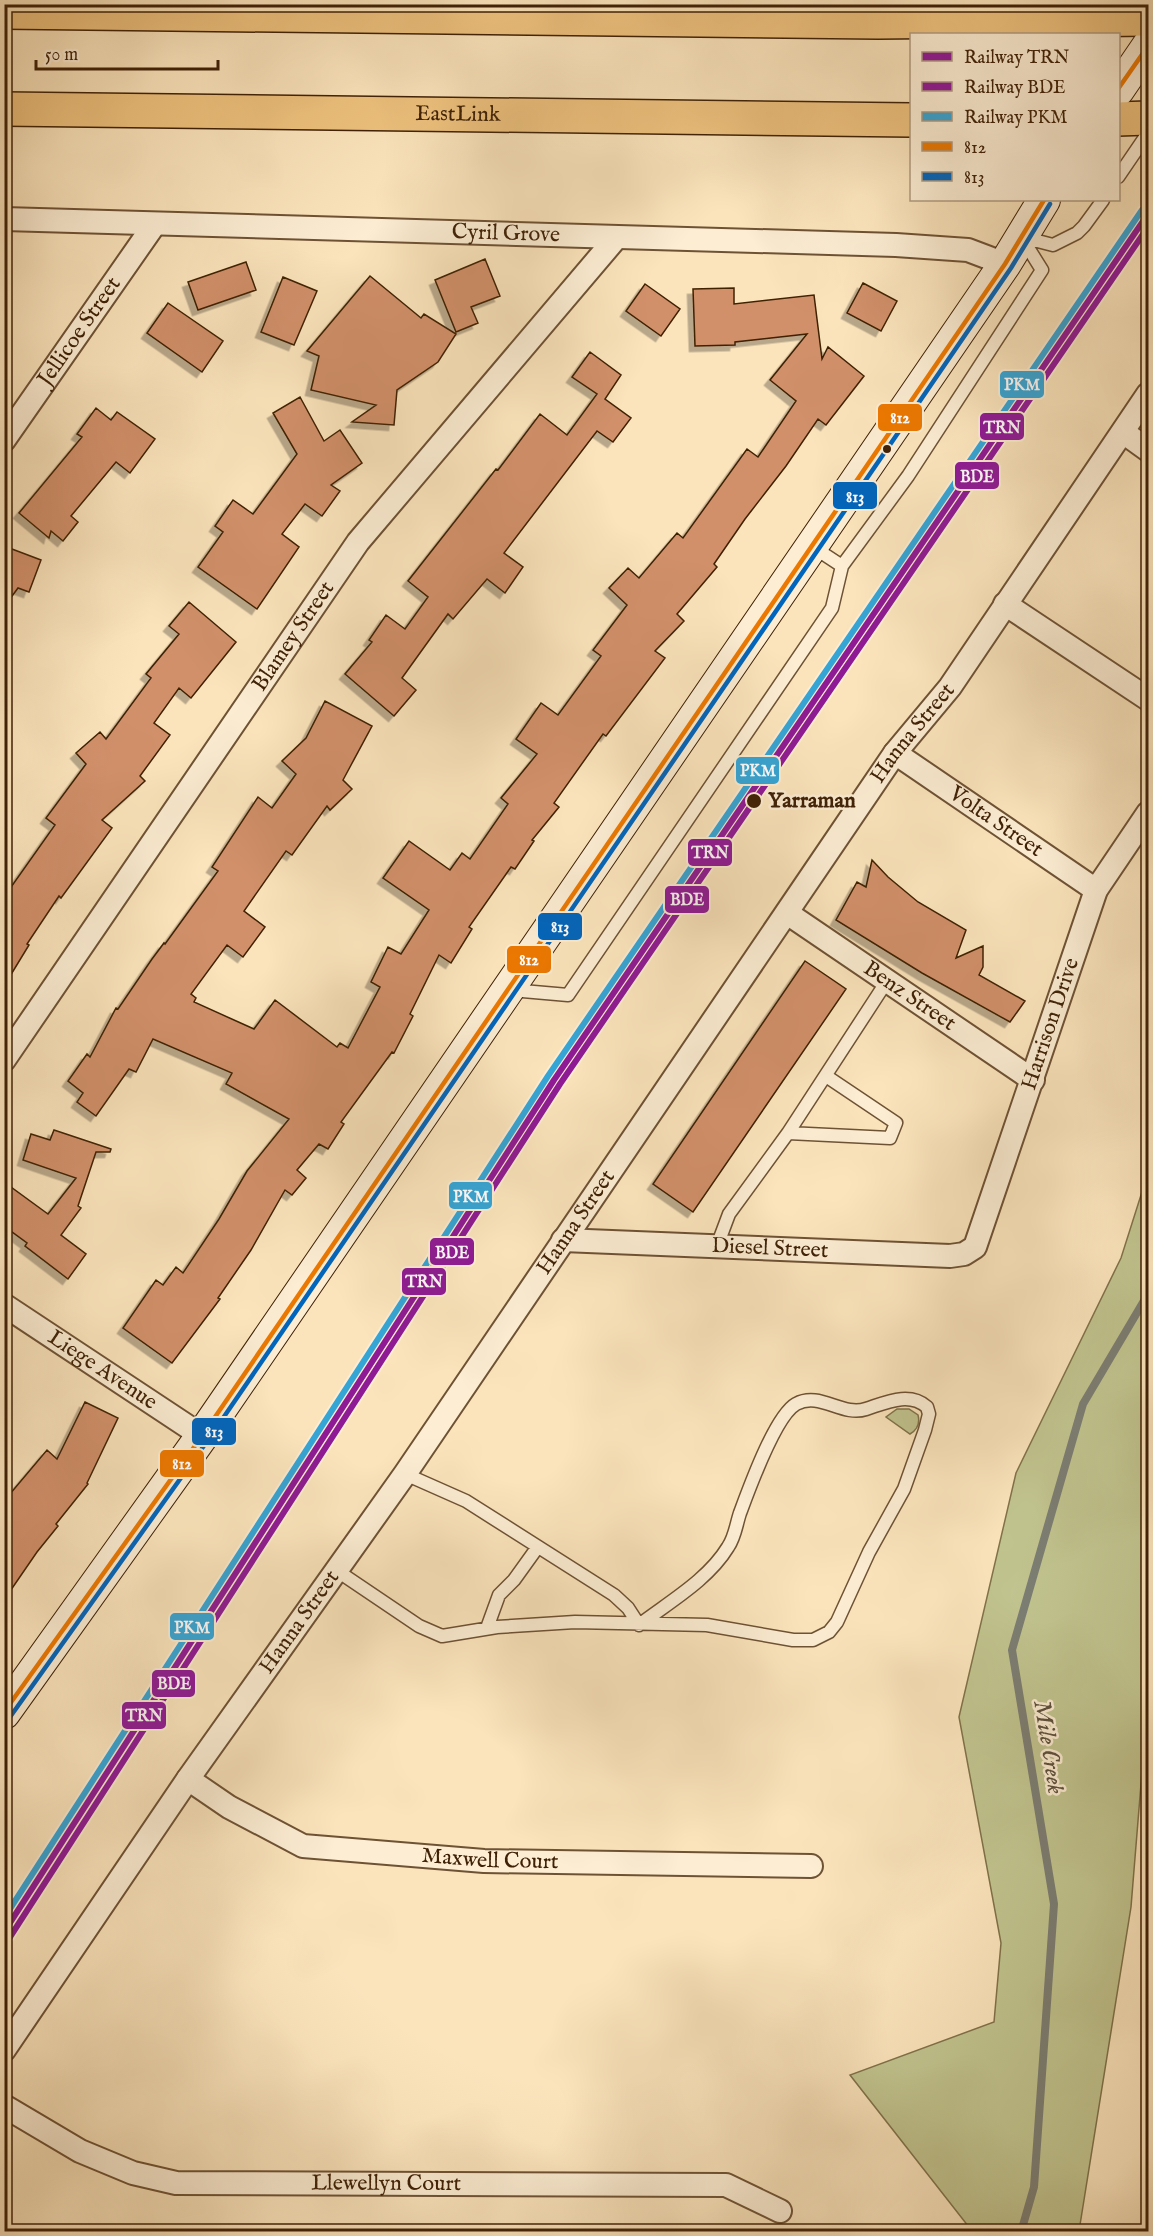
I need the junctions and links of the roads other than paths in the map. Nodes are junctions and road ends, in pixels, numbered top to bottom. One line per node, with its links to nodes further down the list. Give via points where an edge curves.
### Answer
1 (4, 12): 2 (highway, via 878,22)
2 (1149, 19)
3 (1149, 46): 4 (main road)
4 (1120, 89)
5 (4, 109): 8 (highway, EastLink)
6 (1149, 118): 7 (highway)
7 (1120, 119)
8 (910, 120)
9 (1149, 133): 10 (lane)
10 (1120, 176)
11 (1043, 201): 15 (main road)
12 (1102, 201): 15 (lane, via 1077,233 1053,245)
13 (4, 219): 14 (street, Cyril Grove)
14 (154, 225): 16 (street, Cyril Grove); 20 (street, Jellicoe Street)
15 (1021, 237): 17 (main road); 23 (lane, via 1042,270 908,476)
16 (615, 238): 17 (street, Cyril Grove, via 950,247); 32 (street, Blamey Street, via 358,543)
17 (1005, 264): 22 (main road)
18 (1149, 394): 19 (street, Hanna Street)
19 (1123, 432): 21 (street); 24 (street, Hanna Street)
20 (4, 440)
21 (1149, 450)
22 (812, 546): 23 (lane); 31 (main road)
23 (842, 566): 31 (lane, via 832,608 568,995)
24 (1005, 604): 25 (street); 26 (street, Hanna Street, via 950,687)
25 (1149, 699)
26 (895, 753): 28 (street, Volta Street); 29 (street, Hanna Street)
27 (1149, 813): 28 (street, Harrison Drive)
28 (1096, 890): 34 (street, Harrison Drive)
29 (786, 913): 30 (street, Benz Street); 36 (street, Hanna Street)
30 (887, 981): 33 (lane); 34 (street, Benz Street)
31 (507, 990): 40 (main road)
32 (4, 1060)
33 (826, 1076): 35 (lane); 35 (lane, via 896,1123 890,1138)
34 (1032, 1080): 38 (street, Harrison Drive)
35 (788, 1133): 37 (lane, via 729,1214)
36 (563, 1240): 37 (street, Diesel Street); 41 (street, Hanna Street)
37 (717, 1246): 38 (street, Diesel Street, via 950,1256)
38 (975, 1247)
39 (4, 1305): 40 (street, Liege Avenue)
40 (202, 1436): 46 (main road)
41 (405, 1474): 42 (lane, via 466,1501); 43 (street, Hanna Street)
42 (537, 1548): 44 (lane, via 614,1595); 45 (lane, via 499,1595)
43 (336, 1570): 45 (lane, via 435,1634 447,1636); 47 (street, Hanna Street)
44 (639, 1625): 44 (lane, via 703,1575 728,1549 771,1441 783,1416 794,1405 808,1400 858,1411 901,1399 927,1407 928,1419 911,1473 843,1612 825,1635 801,1641 707,1625); 45 (lane, via 562,1622)
45 (487, 1628)
46 (4, 1713)
47 (188, 1779): 48 (street, Maxwell Court, via 229,1807 303,1846 484,1861); 49 (street, Hanna Street)
48 (811, 1866)
49 (4, 2050)
50 (4, 2106): 51 (street, Llewellyn Court, via 80,2151 133,2173 176,2183 726,2185)
51 (780, 2211)

